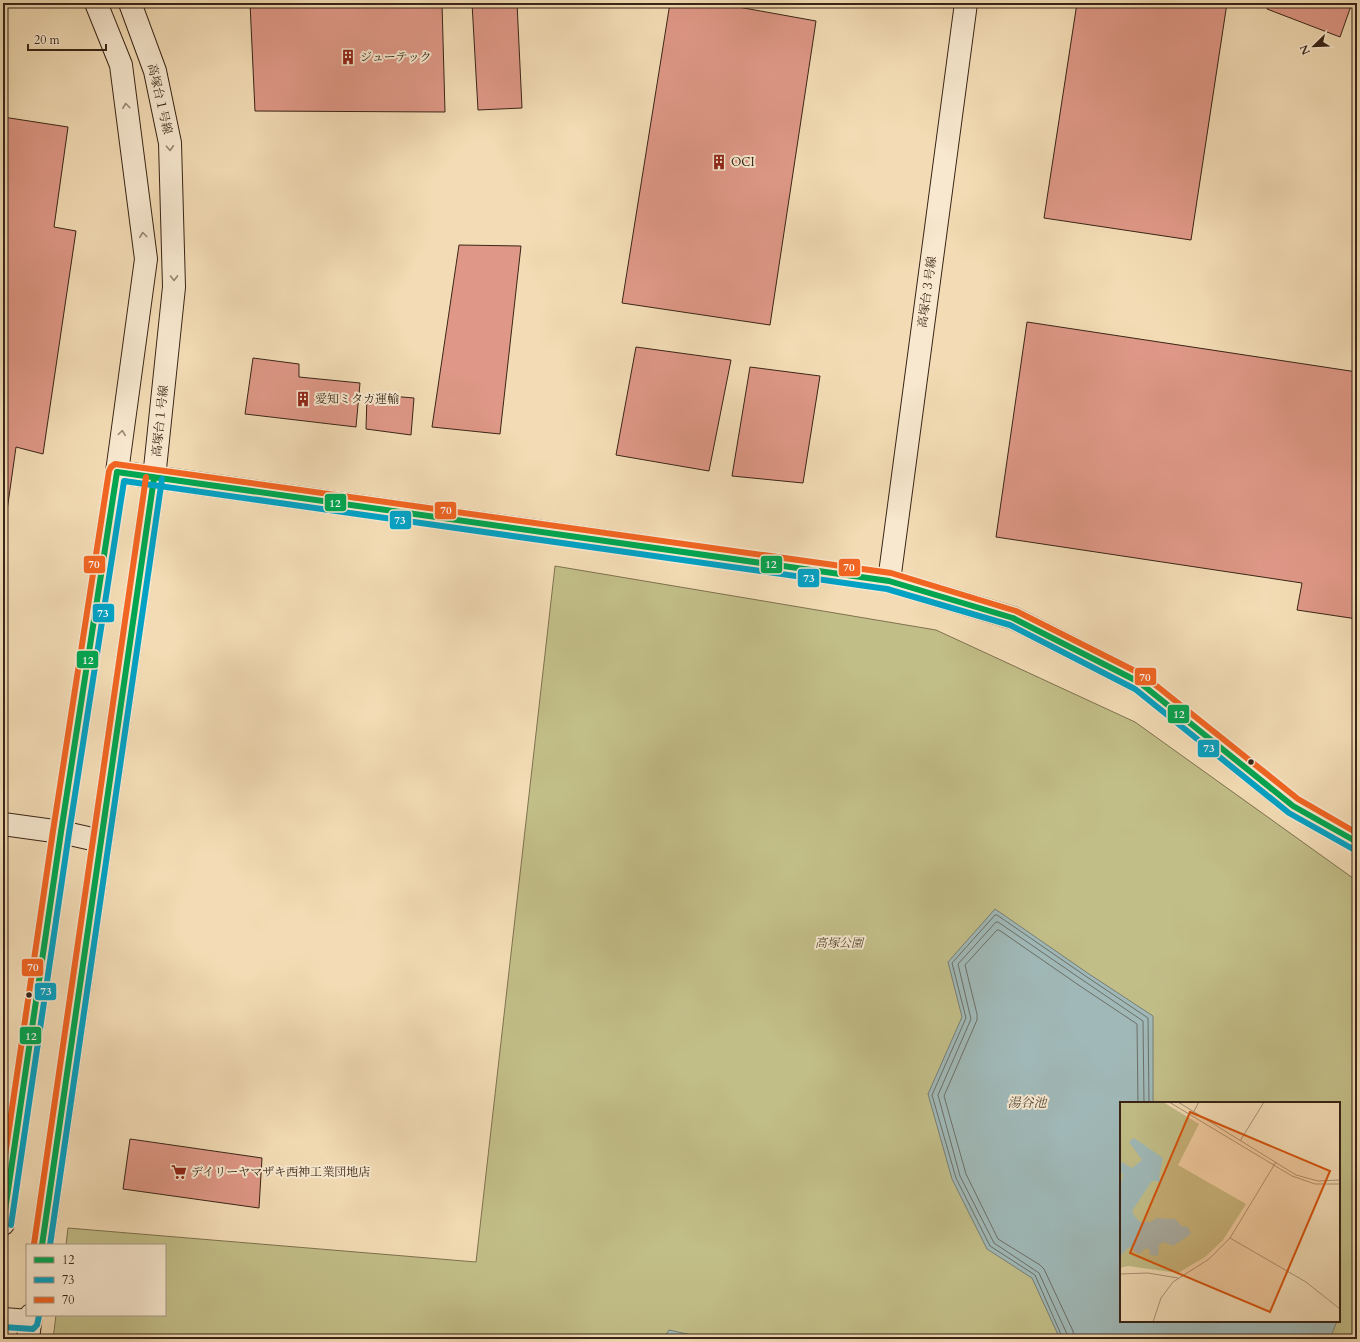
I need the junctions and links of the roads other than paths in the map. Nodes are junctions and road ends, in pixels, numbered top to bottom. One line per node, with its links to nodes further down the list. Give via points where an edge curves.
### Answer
1 (96, 3): 4 (street, one-way to 1, via 146,259 121,65)
2 (130, 3): 5 (street, 高塚台１号線, one-way to 5, via 155,71 170,143 174,287)
3 (966, 3): 6 (street, 高塚台３号線)
4 (117, 472): 5 (street); 8 (street)
5 (154, 478): 6 (street); 9 (street, 高塚台１号線)
6 (889, 581): 10 (street, via 1013,618 1139,682 1293,806)
7 (3, 824): 8 (street)
8 (61, 832): 9 (street); 11 (street)
9 (101, 841): 12 (street, 高塚台１号線)
10 (1357, 842)
11 (3, 1224)
12 (42, 1244)
13 (3, 1318): 14 (street)
14 (30, 1325)

